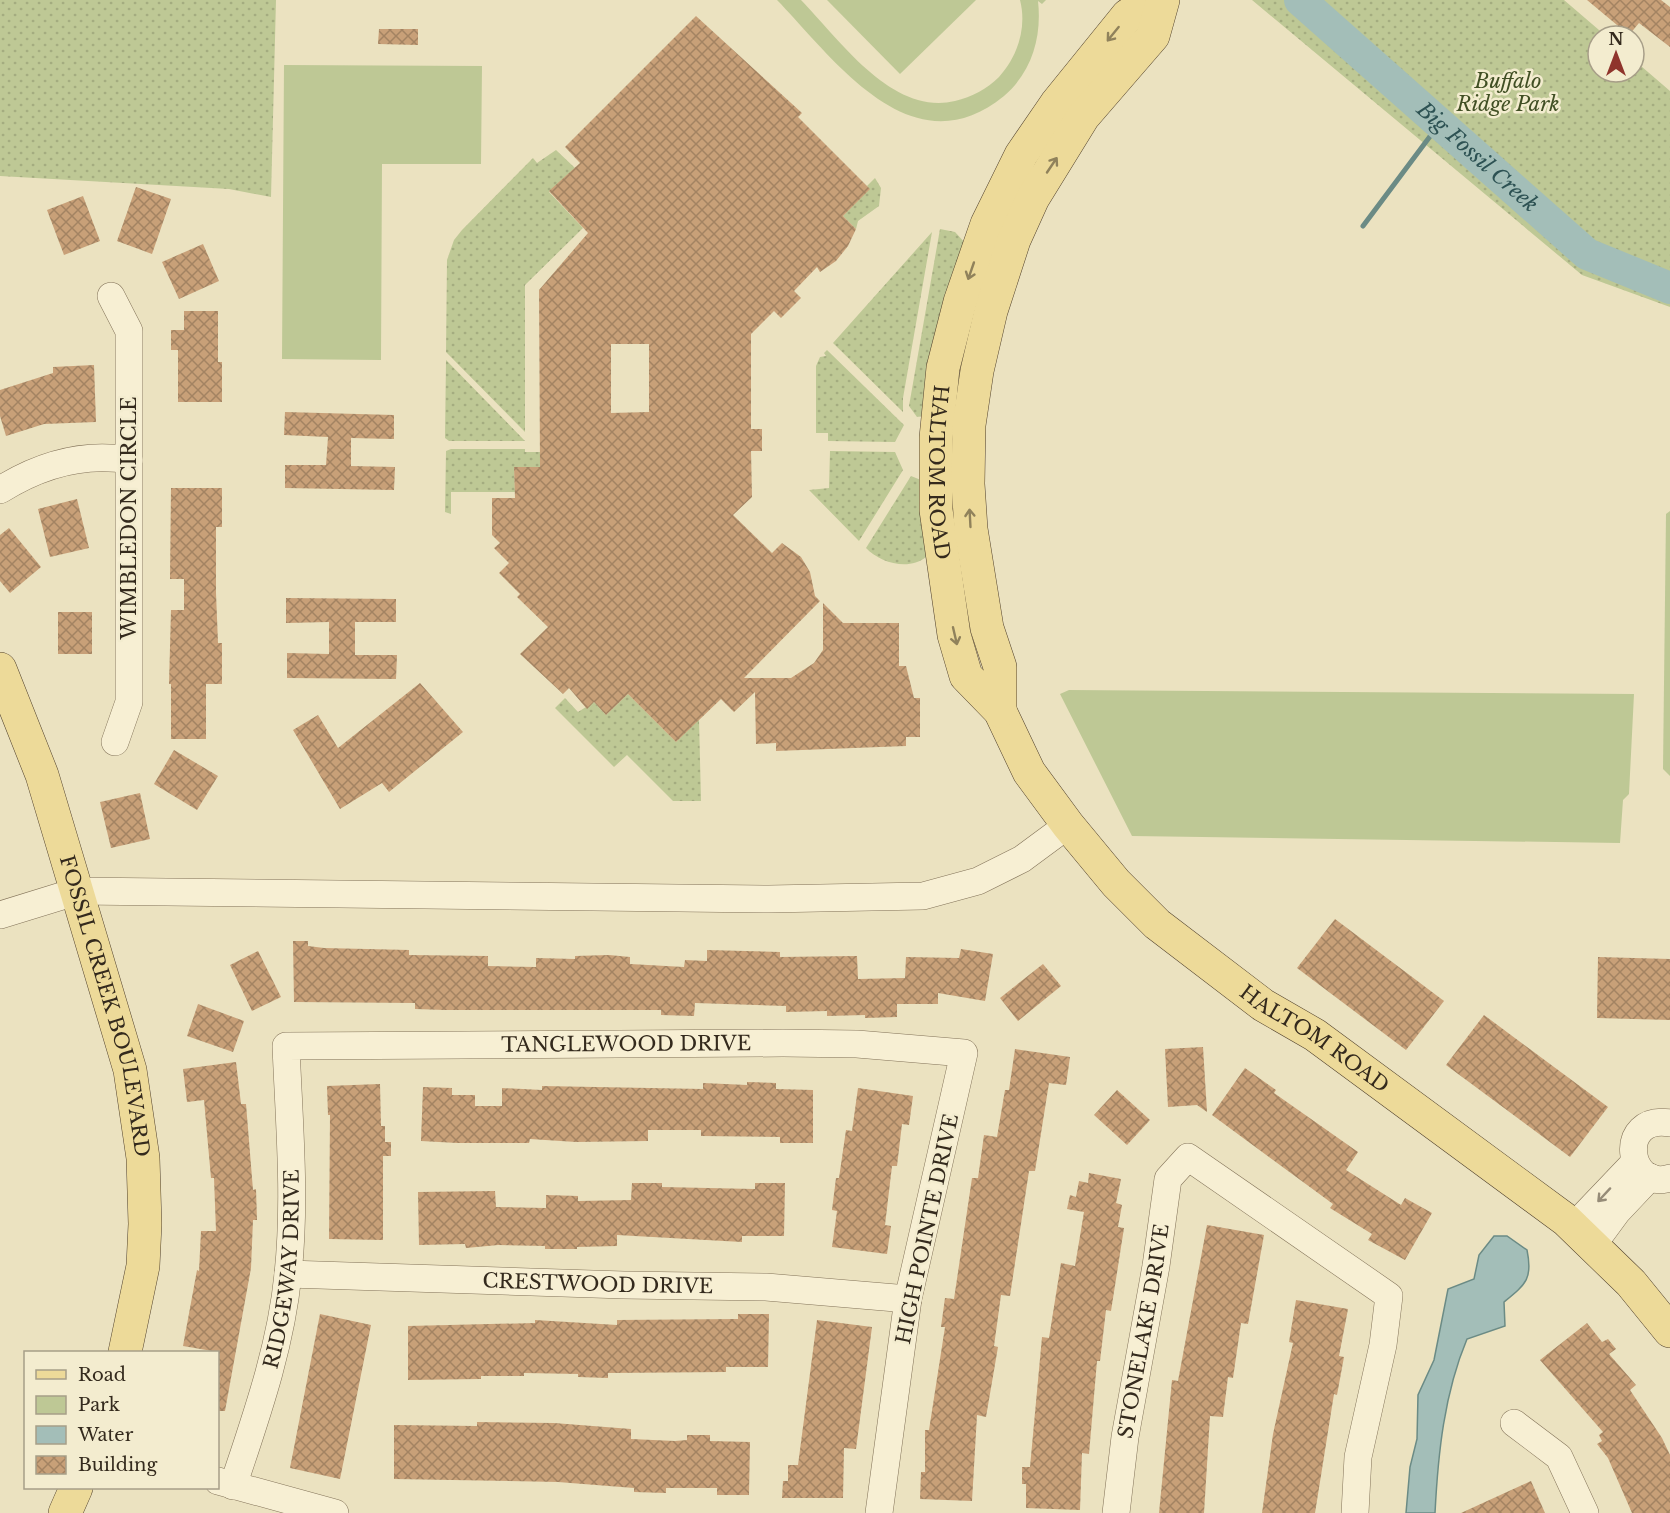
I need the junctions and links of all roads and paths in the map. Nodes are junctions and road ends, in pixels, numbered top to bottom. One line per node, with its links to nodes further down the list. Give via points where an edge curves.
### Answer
1 (1161, 0): 2 (main road, HALTOM ROAD, via 1128,15 1056,104 1021,156)
2 (1009, 227): 6 (main road, HALTOM ROAD, one-way to 2, via 970,518 969,425); 7 (main road, HALTOM ROAD, one-way to 7, via 960,302 943,368 936,438 936,510)
3 (111, 296): 4 (street, WIMBLEDON CIRCLE, via 129,331)
4 (129, 460): 5 (street, via 68,459 23,476); 10 (street, WIMBLEDON CIRCLE, via 129,702)
5 (0, 490)
6 (979, 576): 7 (main road); 9 (main road, HALTOM ROAD, via 987,628 1000,667)
7 (944, 578): 9 (main road, HALTOM ROAD, one-way to 9, via 966,676)
8 (0, 669): 12 (main road, FOSSIL CREEK BOULEVARD, via 42,775)
9 (1000, 711): 11 (main road, HALTOM ROAD, via 1029,772)
10 (115, 742)
11 (1068, 825): 12 (street, via 1022,859 978,881 923,896 769,899); 18 (main road, HALTOM ROAD, via 1116,883 1157,924 1263,1005 1325,1042)
12 (78, 891): 13 (street); 22 (main road, FOSSIL CREEK BOULEVARD, via 130,1070 143,1158 142,1266)
13 (0, 915)
14 (286, 1046): 15 (street, TANGLEWOOD DRIVE, via 783,1043 857,1044); 19 (street, RIDGEWAY DRIVE)
15 (964, 1053): 20 (street, HIGH POINTE DRIVE)
16 (1670, 1123): 17 (street, via 1653,1123 1637,1135 1632,1150)
17 (1651, 1173): 18 (street, via 1617,1212)
18 (1582, 1237): 21 (main road, HALTOM ROAD, via 1631,1283)
19 (288, 1274): 20 (street, CRESTWOOD DRIVE, via 766,1287); 24 (street, RIDGEWAY DRIVE, via 271,1371)
20 (908, 1299): 28 (street, HIGH POINTE DRIVE)
21 (1670, 1331)
22 (125, 1351)
23 (1514, 1423): 31 (street, via 1559,1456)
24 (225, 1483): 27 (street)
25 (76, 1489): 26 (main road)
26 (65, 1513)
27 (335, 1513)
28 (879, 1513)
29 (1116, 1513): 30 (street, STONELAKE DRIVE, via 1168,1179 1188,1157 1389,1296 1383,1345 1358,1457)
30 (1355, 1513)
31 (1585, 1513)

